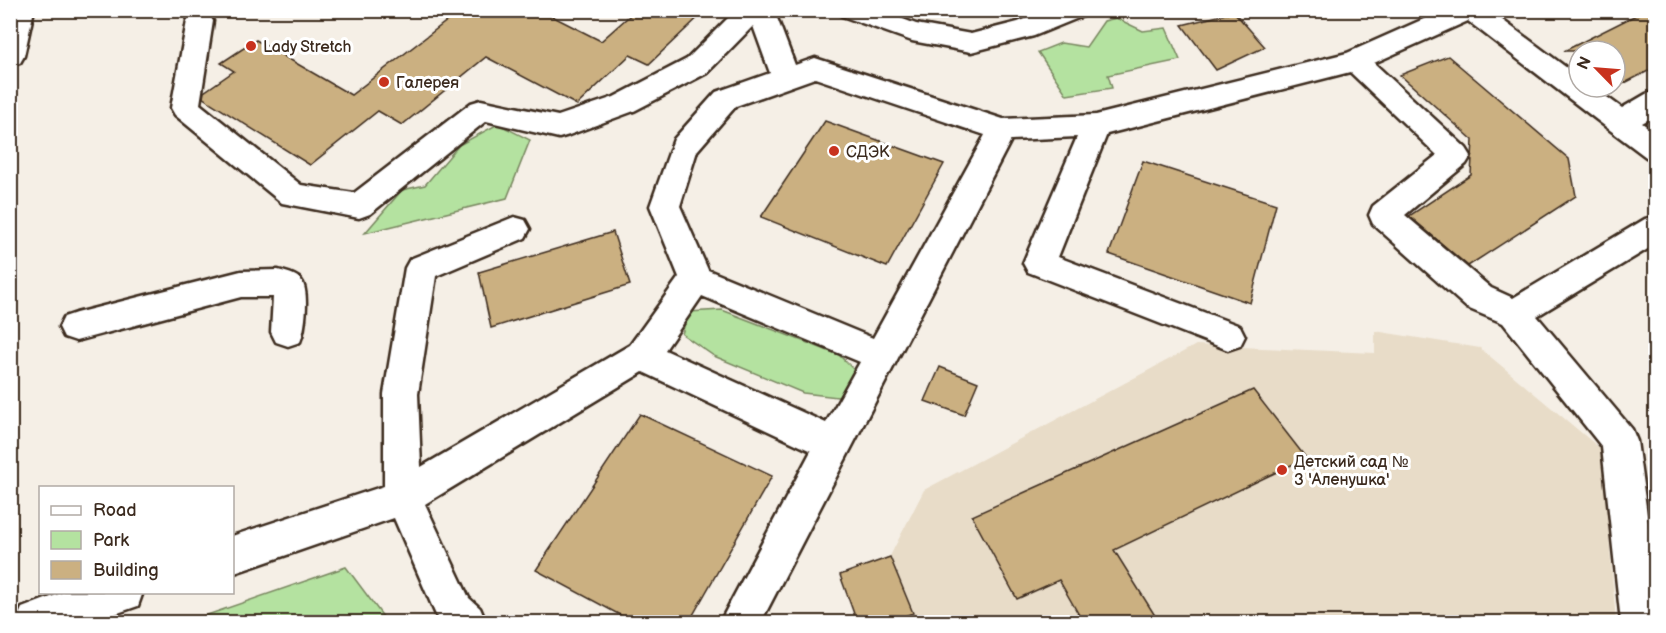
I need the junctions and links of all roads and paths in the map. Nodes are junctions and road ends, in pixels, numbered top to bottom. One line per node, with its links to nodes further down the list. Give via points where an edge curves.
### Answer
1 (21, 10): 8 (street)
2 (749, 10): 7 (street, via 743,21 697,66 624,104 559,127 481,110 359,206 293,195 185,108)
3 (761, 10): 10 (street)
4 (851, 10): 5 (street, via 912,32 971,43 1025,30)
5 (1074, 10)
6 (1469, 10): 9 (street); 12 (street)
7 (200, 21)
8 (10, 56)
9 (1355, 61): 13 (street); 19 (street, via 1456,156 1384,215 1479,298)
10 (786, 78): 14 (street, via 815,68); 18 (street, via 726,99 684,147 664,206)
11 (1656, 101): 12 (street)
12 (1620, 123): 15 (street)
13 (1096, 126): 14 (street); 22 (street, via 1039,263)
14 (1002, 130): 24 (street)
15 (1656, 149)
16 (1656, 228): 19 (street)
17 (514, 229): 26 (street, via 421,268 401,394)
18 (696, 279): 23 (street); 24 (street)
19 (1515, 313): 32 (street, via 1618,441)
20 (76, 327): 21 (street, via 241,284 278,283 289,289)
21 (288, 332)
22 (1228, 336)
23 (642, 355): 25 (street); 26 (street)
24 (881, 356): 25 (street)
25 (834, 444): 31 (street)
26 (403, 497): 27 (street); 30 (street, via 455,612)
27 (234, 554)
28 (118, 594): 29 (street)
29 (36, 622)
30 (466, 622)
31 (740, 622)
32 (1641, 622)

